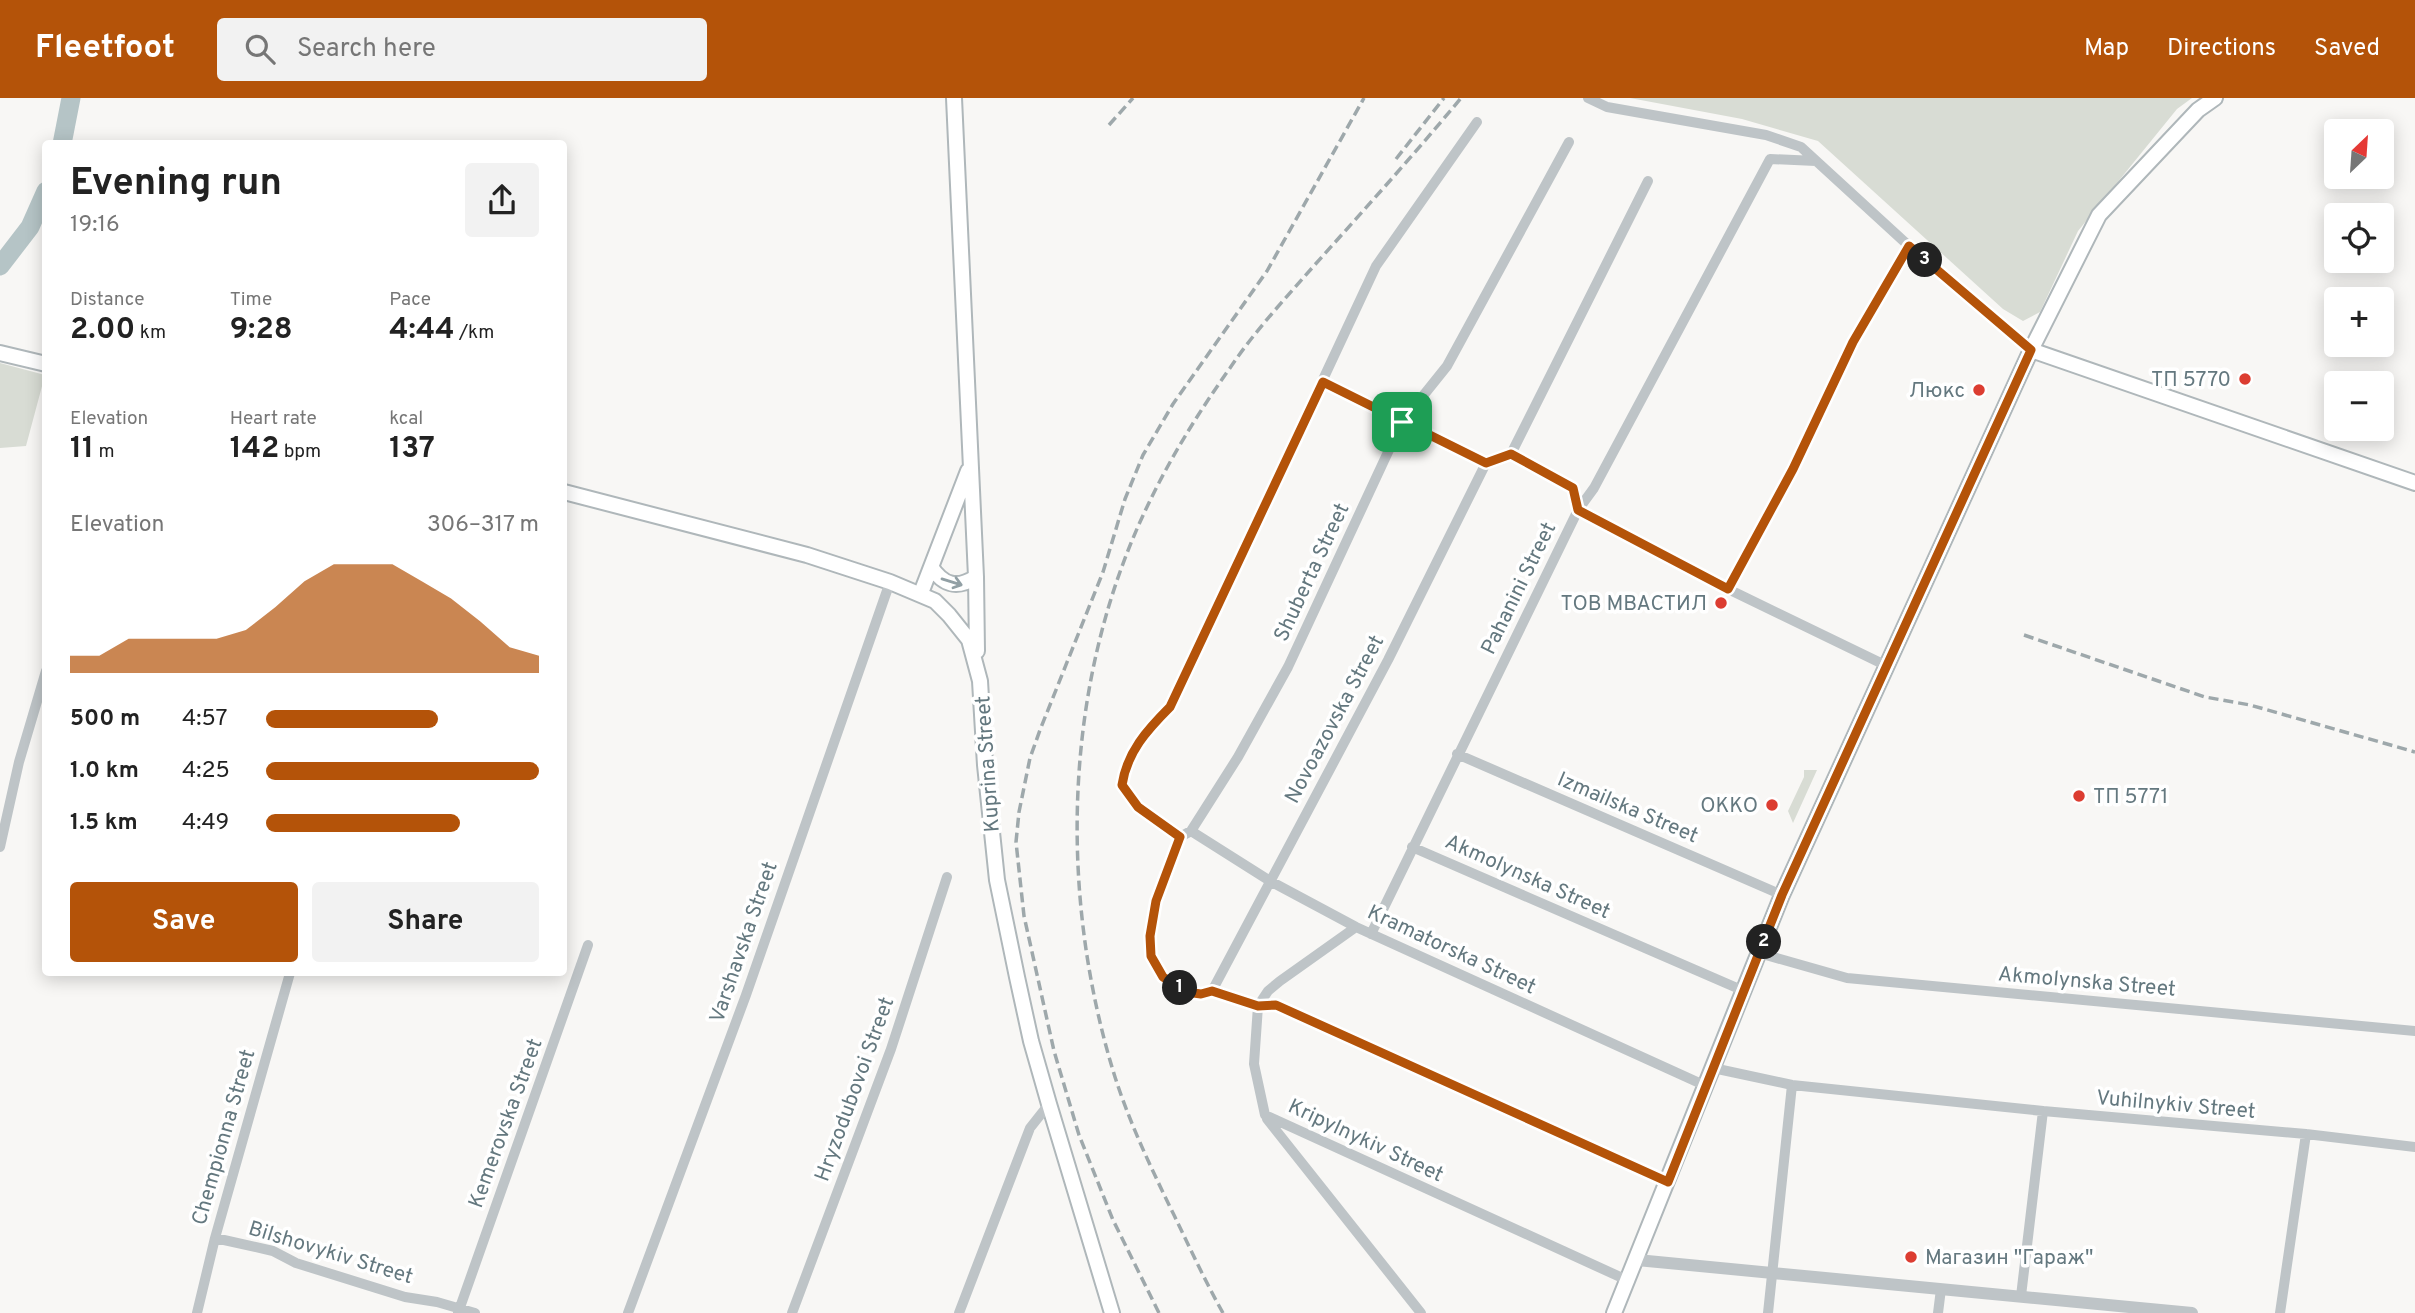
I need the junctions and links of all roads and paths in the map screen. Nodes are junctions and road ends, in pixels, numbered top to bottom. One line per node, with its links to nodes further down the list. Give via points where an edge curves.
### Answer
1 (954, 98): 15 (main road)
2 (1588, 98): 6 (street, via 1607,107 1766,135 1801,147)
3 (2216, 98): 9 (main road, via 2198,110 2099,215)
4 (1477, 122): 12 (street, via 1376,267)
5 (1569, 142): 13 (street, Shuberta Street, via 1447,366)
6 (1816, 161): 8 (street); 19 (street, Pahanini Street, via 1770,159)
7 (1647, 181): 14 (street)
8 (1909, 246): 9 (street); 23 (street, via 1853,342 1793,469)
9 (2031, 350): 17 (main road); 25 (main road)
10 (6, 354): 11 (main road)
11 (42, 363)
12 (1323, 382): 13 (street); 30 (street, via 1170,707 1143,736 1125,767 1122,785 1138,807)
13 (1402, 422): 16 (street); 29 (street, Shuberta Street, via 1288,667)
14 (1511, 454): 16 (street); 19 (street, via 1573,488)
15 (971, 463): 20 (main road); 21 (main road)
16 (1486, 463): 34 (street, Novoazovska Street)
17 (2415, 483)
18 (567, 493): 22 (main road, Kuprina Street, via 807,555)
19 (1578, 510): 23 (street); 28 (street, Pahanini Street)
20 (931, 567): 21 (main road, one-way to 21, via 951,584 964,585); 24 (main road)
21 (976, 577): 26 (main road)
22 (890, 582): 24 (main road, Kuprina Street); 63 (street, Varshavska Street, via 746,995)
23 (1728, 589): 25 (street)
24 (921, 593): 26 (main road, Kuprina Street, via 950,615 969,640)
25 (1887, 666): 35 (main road)
26 (981, 681): 48 (main road, Kuprina Street, via 997,880)
27 (42, 684): 31 (street)
28 (1457, 754): 32 (street, Pahanini Street); 35 (street, Izmailska Street)
29 (1191, 831): 30 (street, Shuberta Street); 34 (street, Kramatorska Street)
30 (1180, 837): 41 (street, via 1156,901 1151,956 1163,977 1186,992)
31 (0, 847)
32 (1412, 847): 37 (street, Pahanini Street); 42 (street, Akmolynska Street)
33 (947, 877): 64 (street, Hryzodubovoi Street, via 891,1049)
34 (1270, 881): 36 (street, Kramatorska Street); 41 (street, Novoazovska Street)
35 (1782, 895): 39 (main road)
36 (1356, 927): 37 (street, Kramatorska Street); 43 (street, via 1280,981)
37 (1371, 934): 47 (street, Kramatorska Street)
38 (588, 945): 60 (street, Kemerovska Street)
39 (1759, 953): 42 (main road); 44 (street, Akmolynska Street, via 1847,978)
40 (289, 976): 54 (street, Chempionna Street)
41 (1212, 991): 43 (street)
42 (1744, 991): 45 (main road)
43 (1258, 1006): 50 (street, Kripylnykiv Street, via 1254,1064); 53 (street, via 1276,1005)
44 (2415, 1031)
45 (1713, 1068): 46 (street, Vuhilnykiv Street); 47 (main road)
46 (1792, 1085): 49 (street, Vuhilnykiv Street); 56 (street)
47 (1706, 1086): 53 (main road)
48 (1049, 1104): 65 (street, via 1030,1128); 66 (main road, Kuprina Street)
49 (2043, 1111): 51 (street, Vuhilnykiv Street); 59 (street)
50 (1265, 1115): 57 (street, Kripylnykiv Street); 67 (street)
51 (2306, 1134): 52 (street, Vuhilnykiv Street); 72 (street)
52 (2415, 1147)
53 (1668, 1182): 55 (main road)
54 (215, 1238): 60 (street, Bilshovykiv Street, via 273,1251 296,1263); 61 (street, Chempionna Street)
55 (1637, 1260): 56 (street); 57 (main road)
56 (1771, 1274): 58 (street); 69 (street)
57 (1629, 1282): 68 (main road)
58 (1941, 1289): 59 (street); 70 (street)
59 (2021, 1296): 71 (street)
60 (458, 1311): 62 (street, Bilshovykiv Street)
61 (198, 1313)
62 (475, 1313)
63 (628, 1313)
64 (792, 1313)
65 (959, 1313)
66 (1112, 1313)
67 (1421, 1313)
68 (1614, 1313)
69 (1768, 1313)
70 (1938, 1313)
71 (2192, 1313)
72 (2280, 1313)

